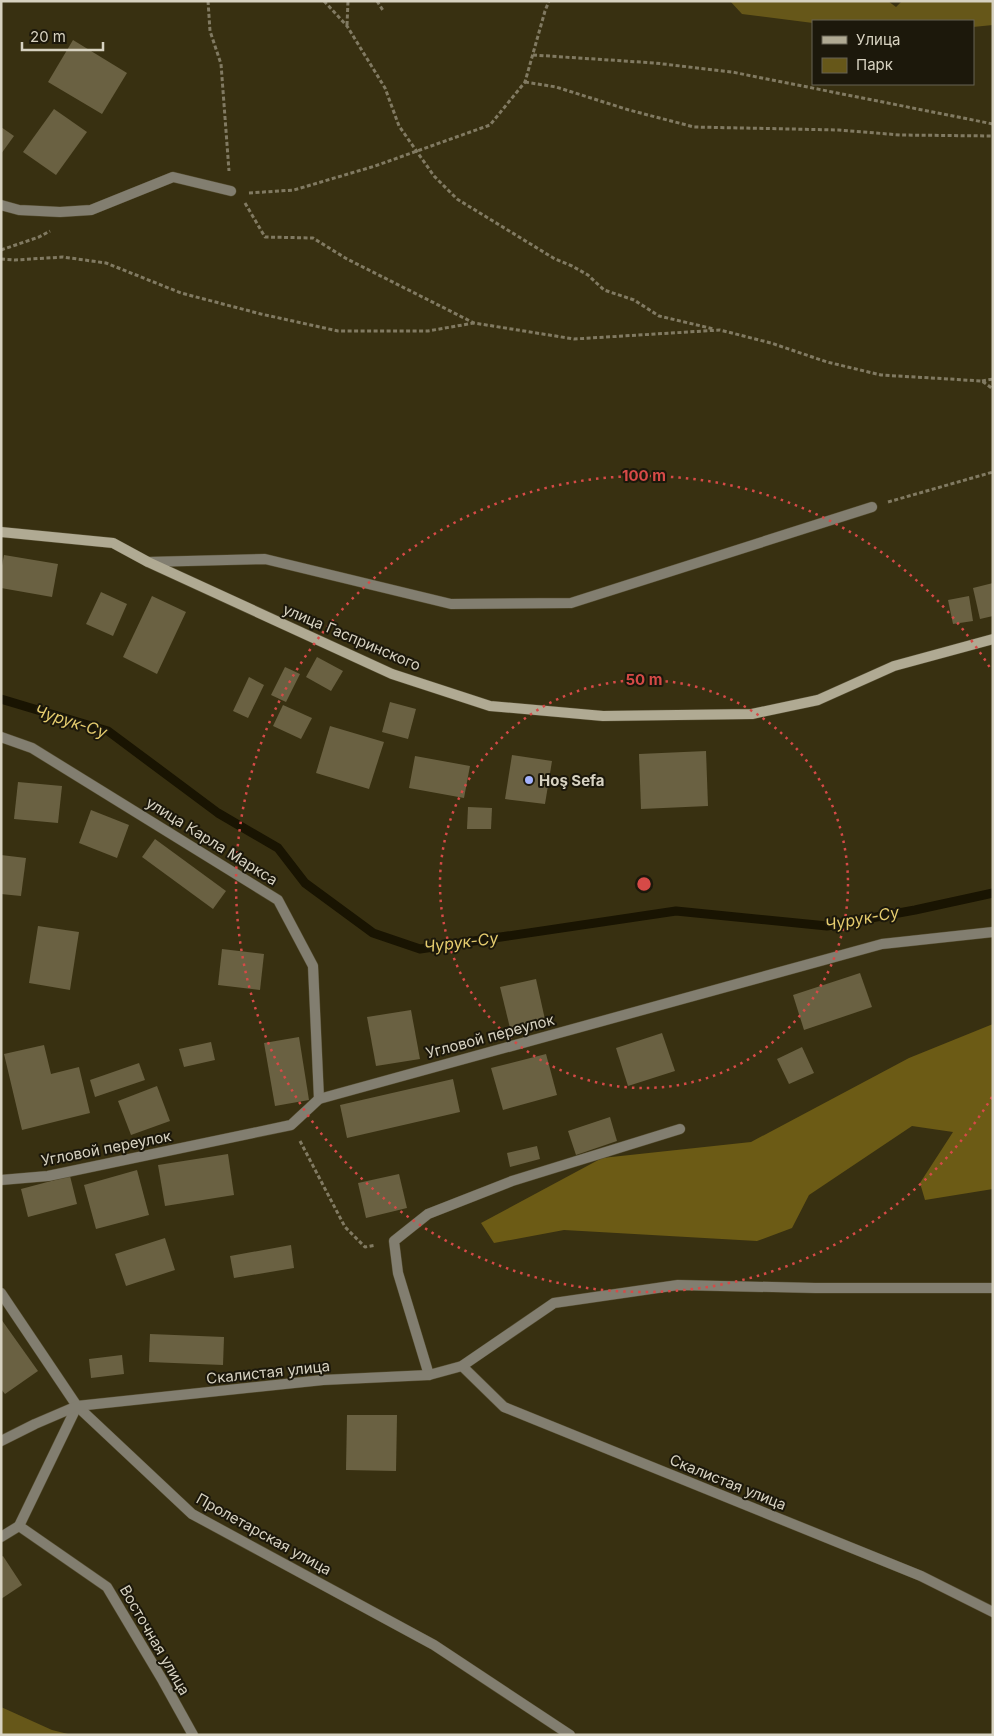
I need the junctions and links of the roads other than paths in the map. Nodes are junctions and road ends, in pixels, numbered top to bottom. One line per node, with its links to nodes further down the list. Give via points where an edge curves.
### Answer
1 (235, 192): 2 (street, via 173,177 91,210 19,210)
2 (1, 205)
3 (872, 507): 5 (street, via 571,603 451,604 265,559)
4 (1, 532): 5 (main road, улица Гаспринского, via 113,543)
5 (148, 562): 6 (main road, улица Гаспринского, via 392,674 490,706 509,708 603,716 752,714 818,700 894,666)
6 (993, 639)
7 (1, 737): 9 (street, улица Карла Маркса, via 32,748 278,900 313,966)
8 (993, 932): 9 (street, Угловой переулок, via 882,944)
9 (319, 1099): 11 (street, Угловой переулок, via 291,1124 48,1176)
10 (680, 1129): 15 (street, via 512,1181 428,1214 394,1241 398,1273)
11 (1, 1180)
12 (993, 1288): 14 (street, Скалистая улица, via 678,1285 554,1303)
13 (1, 1293): 16 (street, Пролетарская улица)
14 (462, 1366): 15 (street, Скалистая улица); 20 (street, Скалистая улица, via 504,1407 921,1576)
15 (429, 1375): 16 (street, Скалистая улица, via 323,1380)
16 (77, 1406): 17 (street, Скалистая улица); 18 (street); 22 (street, Пролетарская улица, via 192,1514 434,1645)
17 (1, 1441)
18 (19, 1526): 19 (street); 21 (street, Восточная улица, via 107,1587)
19 (1, 1537)
20 (993, 1612)
21 (193, 1735)
22 (570, 1735)

